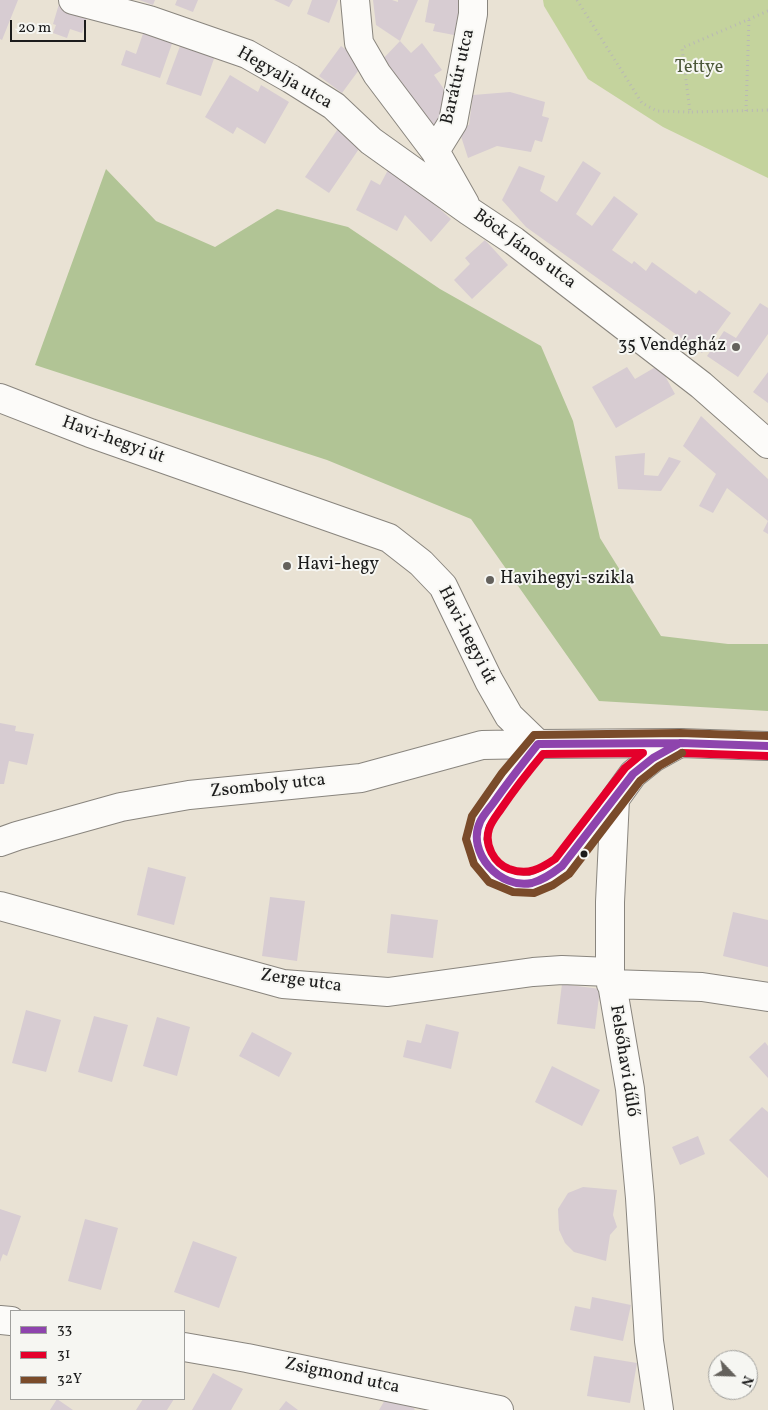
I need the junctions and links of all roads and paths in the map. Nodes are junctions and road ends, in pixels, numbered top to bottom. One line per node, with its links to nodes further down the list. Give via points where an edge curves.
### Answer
1 (73, 0): 11 (street, Hegyalja utca, via 149,20 247,54 334,106 371,141)
2 (355, 0): 10 (street, Böck János utca, via 359,43 377,74)
3 (474, 0): 10 (street, Barátúr utca, via 452,122)
4 (578, 0): 9 (path, via 642,104 657,111)
5 (768, 11): 6 (path)
6 (749, 19): 8 (path); 9 (path, via 682,48)
7 (768, 110): 8 (path)
8 (746, 111): 9 (path)
9 (690, 112)
10 (435, 151): 11 (street, Böck János utca)
11 (468, 211): 13 (street, Böck János utca, via 514,241 701,385)
12 (0, 398): 15 (street, Havi-hegyi út, via 389,538 421,563 443,586 509,716)
13 (768, 444)
14 (680, 743): 15 (street); 16 (street); 17 (street, via 633,774)
15 (538, 744): 17 (lane, via 480,822 476,840 483,859 497,875 515,882 531,883 548,876 562,866); 18 (street, Zsomboly utca, via 482,745 361,778 189,795 121,807)
16 (768, 746)
17 (615, 799): 20 (street, Felsőhavi dűlő)
18 (0, 842)
19 (0, 906): 20 (street, Zerge utca, via 283,984 388,992 562,970)
20 (610, 978): 21 (street, Zerge utca); 24 (street, Felsőhavi dűlő, via 630,1089 649,1342)
21 (768, 997)
22 (185, 1346): 23 (street, Zsigmond utca)
23 (499, 1410)
24 (659, 1410)

